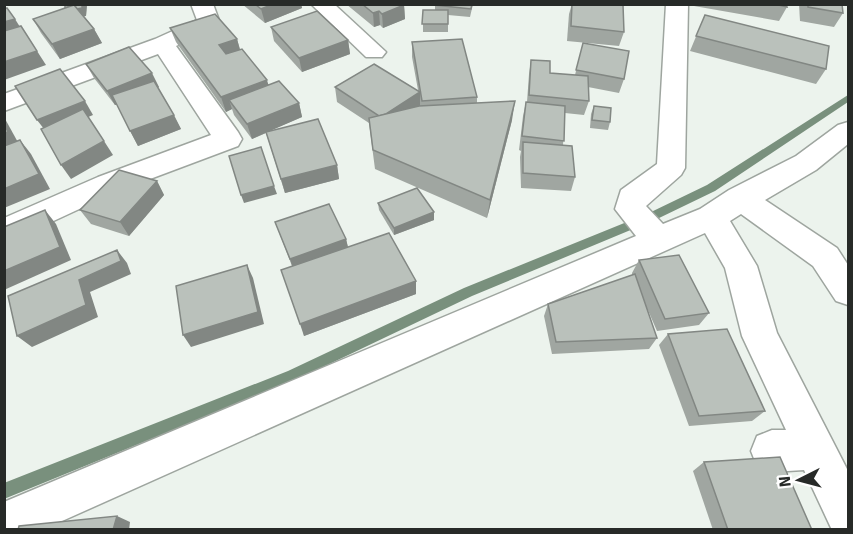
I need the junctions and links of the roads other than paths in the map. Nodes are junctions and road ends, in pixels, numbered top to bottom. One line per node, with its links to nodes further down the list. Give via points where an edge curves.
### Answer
1 (202, 4): 4 (street, via 209,23)
2 (321, 4): 5 (street)
3 (670, 6): 9 (street, via 671,168 632,198)
4 (163, 44): 6 (street); 10 (street, via 228,139 108,184)
5 (374, 52)
6 (4, 103)
7 (849, 131): 8 (street, via 806,163)
8 (726, 207): 9 (street); 11 (street, via 825,257); 12 (street, via 760,336)
9 (646, 227): 15 (street)
10 (4, 232)
11 (849, 291)
12 (815, 449): 13 (street); 14 (street)
13 (772, 451)
14 (849, 514)
15 (4, 524)

